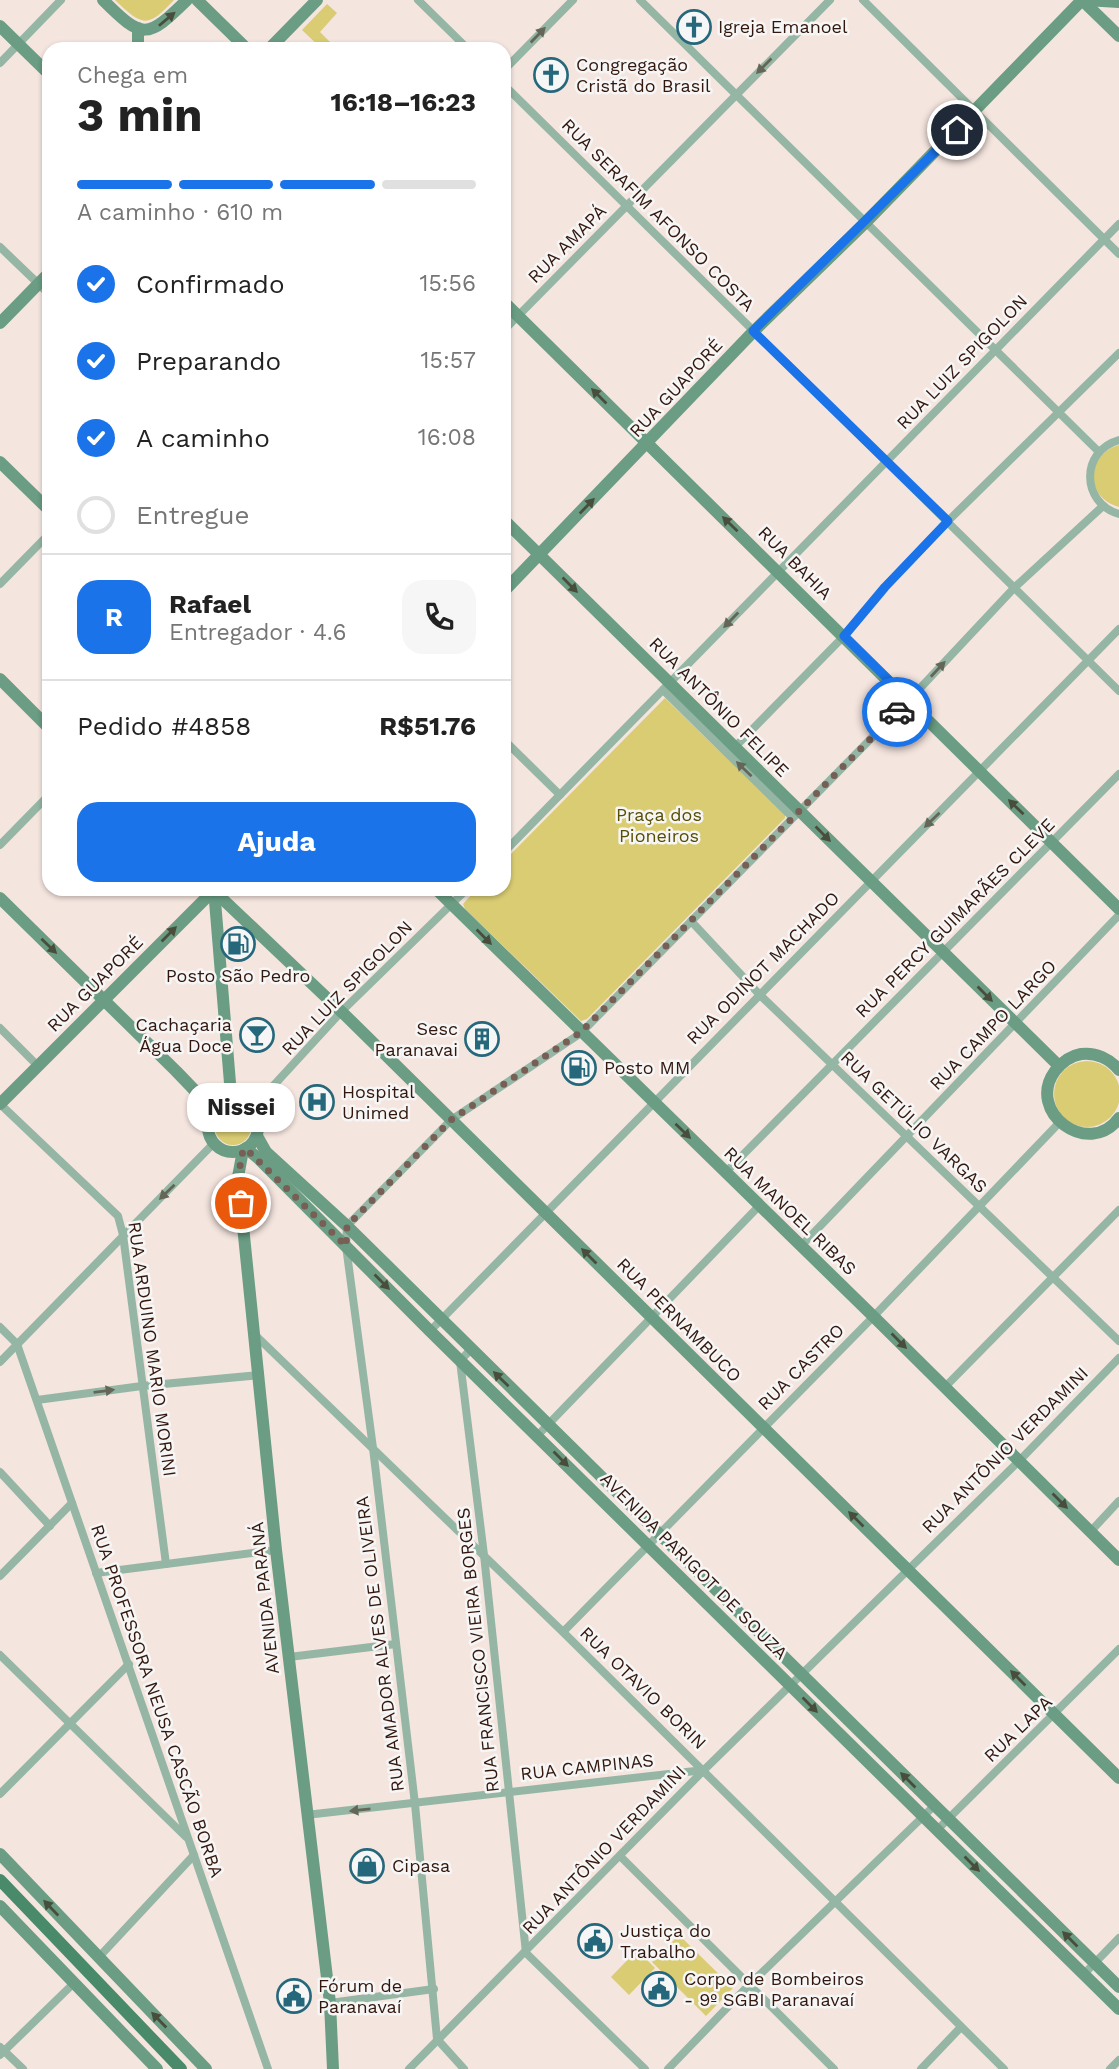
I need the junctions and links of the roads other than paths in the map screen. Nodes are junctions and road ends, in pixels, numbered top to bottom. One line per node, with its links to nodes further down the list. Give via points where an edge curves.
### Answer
1 (61, 0): 20 (street)
2 (103, 0): 14 (street, via 126,23)
3 (187, 0): 14 (street, one-way to 3, via 164,23)
4 (197, 0): 17 (street)
5 (317, 0): 18 (street)
6 (418, 0): 19 (street)
7 (573, 0): 22 (street, one-way to 7)
8 (640, 0): 25 (street)
9 (830, 0): 25 (street, RUA AMAPÁ, one-way to 25)
10 (863, 0): 26 (street)
11 (1083, 0): 12 (street); 15 (street); 26 (street, RUA GUAPORÉ)
12 (1119, 2)
13 (0, 26): 20 (street)
14 (138, 28): 16 (street)
15 (1119, 36)
16 (138, 42)
17 (240, 42)
18 (276, 42)
19 (461, 42)
20 (18, 44): 21 (street); 23 (street)
21 (0, 62)
22 (511, 63)
23 (42, 67)
24 (511, 92): 27 (street, RUA SERAFIM AFONSO COSTA)
25 (736, 94): 27 (street, RUA AMAPÁ); 28 (street)
26 (975, 111): 28 (street, RUA GUAPORÉ); 30 (street)
27 (627, 205): 37 (street, RUA AMAPÁ); 40 (street, RUA SERAFIM AFONSO COSTA)
28 (866, 222): 40 (street, RUA GUAPORÉ); 41 (street)
29 (1119, 224): 30 (street, RUA LUIZ SPIGOLON)
30 (1105, 239): 32 (street); 41 (street, RUA LUIZ SPIGOLON)
31 (0, 247): 34 (street)
32 (1119, 254)
33 (42, 280): 34 (street)
34 (38, 284): 35 (street); 38 (street)
35 (42, 288)
36 (511, 309): 37 (street, RUA BAHIA)
37 (518, 316): 39 (street, RUA AMAPÁ); 45 (street, RUA BAHIA, one-way to 37)
38 (0, 323)
39 (511, 323)
40 (753, 331): 45 (street, RUA GUAPORÉ); 47 (street, RUA SERAFIM AFONSO COSTA)
41 (997, 350): 43 (street); 47 (street, RUA LUIZ SPIGOLON)
42 (1119, 353): 43 (street)
43 (1059, 414): 46 (street); 52 (street)
44 (1119, 440): 46 (street)
45 (648, 444): 55 (street, RUA GUAPORÉ, one-way to 45); 56 (street, RUA BAHIA, one-way to 45)
46 (1098, 452): 50 (street, via 1089,474 1090,486)
47 (888, 461): 52 (street, RUA SERAFIM AFONSO COSTA); 56 (street, RUA LUIZ SPIGOLON)
48 (0, 462): 49 (street)
49 (42, 503)
50 (1103, 506): 51 (street); 59 (street)
51 (1119, 514)
52 (948, 521): 59 (street, RUA SERAFIM AFONSO COSTA); 61 (street)
53 (511, 527): 55 (street, RUA ANTÔNIO FELIPE)
54 (42, 541): 57 (street)
55 (539, 555): 58 (street, RUA GUAPORÉ); 64 (street, RUA ANTÔNIO FELIPE, one-way to 64)
56 (779, 571): 61 (street, RUA BAHIA); 64 (street, RUA LUIZ SPIGOLON, one-way to 64)
57 (0, 584)
58 (511, 584)
59 (1014, 587): 62 (street, RUA SERAFIM AFONSO COSTA); 66 (street, one-way to 59)
60 (1119, 629): 62 (street, RUA ODINOT MACHADO)
61 (844, 636): 66 (street, RUA BAHIA); 69 (street)
62 (1088, 660): 65 (street, RUA SERAFIM AFONSO COSTA); 70 (street, RUA ODINOT MACHADO)
63 (0, 679): 67 (street)
64 (666, 686): 69 (street, RUA ANTÔNIO FELIPE); 72 (street, RUA LUIZ SPIGOLON); 74 (street, RUA ANTÔNIO FELIPE, one-way to 64)
65 (1119, 691)
66 (909, 700): 70 (street, RUA BAHIA); 74 (street)
67 (42, 720)
68 (511, 747): 72 (street)
69 (735, 747): 74 (street, RUA ANTÔNIO FELIPE)
70 (981, 772): 75 (street, RUA BAHIA, one-way to 70); 78 (street, RUA ODINOT MACHADO, one-way to 78)
71 (1119, 774): 75 (street, RUA PERCY GUIMARÃES CLEVE)
72 (560, 795): 77 (street, RUA LUIZ SPIGOLON)
73 (42, 801): 76 (street)
74 (796, 814): 78 (street, RUA ANTÔNIO FELIPE, one-way to 78); 88 (street)
75 (1052, 842): 86 (street, RUA BAHIA); 89 (street, RUA PERCY GUIMARÃES CLEVE)
76 (0, 845)
77 (511, 845)
78 (871, 881): 89 (street, RUA ANTÔNIO FELIPE); 90 (street, RUA ODINOT MACHADO)
79 (207, 896): 91 (street, RUA GUAPORÉ, one-way to 79)
80 (215, 896): 102 (street, via 230,1083)
81 (221, 896): 92 (street, RUA PERNAMBUCO)
82 (443, 896): 85 (street, RUA MANOEL RIBAS)
83 (460, 896): 85 (street, RUA LUIZ SPIGOLON)
84 (0, 898): 91 (street, one-way to 91)
85 (452, 905): 92 (street, RUA LUIZ SPIGOLON); 95 (street, RUA MANOEL RIBAS, one-way to 95)
86 (1119, 909)
87 (1119, 915): 93 (street, RUA CAMPO LARGO)
88 (691, 921): 90 (street, RUA GETÚLIO VARGAS); 95 (street)
89 (944, 953): 93 (street, RUA ANTÔNIO FELIPE, one-way to 93); 96 (street, RUA PERCY GUIMARÃES CLEVE)
90 (759, 994): 96 (street, RUA GETÚLIO VARGAS); 100 (street, RUA ODINOT MACHADO)
91 (103, 999): 97 (street, RUA GUAPORÉ); 103 (street, via 202,1098)
92 (341, 1012): 102 (street, RUA LUIZ SPIGOLON, via 276,1084); 104 (street, RUA PERNAMBUCO)
93 (1016, 1024): 98 (street, RUA ANTÔNIO FELIPE); 108 (street, RUA CAMPO LARGO)
94 (0, 1028): 97 (street)
95 (581, 1032): 100 (street, RUA MANOEL RIBAS); 104 (street)
96 (832, 1065): 108 (street, RUA GETÚLIO VARGAS); 111 (street, RUA PERCY GUIMARÃES CLEVE)
97 (38, 1066): 101 (street, RUA GUAPORÉ)
98 (1059, 1066): 99 (street, via 1069,1058 1094,1054); 106 (street, via 1048,1088 1048,1101)
99 (1118, 1067)
100 (653, 1102): 111 (street, RUA MANOEL RIBAS, one-way to 111); 116 (street, RUA ODINOT MACHADO)
101 (0, 1104): 118 (street, RUA ARDUINO MARIO MORINI, via 118,1216)
102 (242, 1105): 103 (street, via 219,1107); 107 (street, via 254,1114)
103 (211, 1116): 109 (street, via 209,1129)
104 (451, 1120): 116 (street, RUA PERNAMBUCO); 117 (street)
105 (1118, 1122): 106 (street, via 1094,1134 1081,1134)
106 (1059, 1123): 114 (street, RUA CASTRO)
107 (257, 1136): 110 (street); 117 (street, AVENIDA PARIGOT DE SOUZA, via 266,1152)
108 (906, 1137): 114 (street, RUA GETÚLIO VARGAS); 120 (street, RUA CAMPO LARGO)
109 (219, 1147): 110 (street, via 235,1152); 112 (street, AVENIDA PARANÁ); 118 (street, one-way to 118)
110 (244, 1149): 112 (street, AVENIDA PARANÁ); 119 (street, AVENIDA PARIGOT DE SOUZA)
111 (725, 1172): 113 (street, RUA MANOEL RIBAS)
112 (238, 1177): 127 (street, AVENIDA PARANÁ)
113 (760, 1206): 120 (street, RUA MANOEL RIBAS); 123 (street)
114 (979, 1206): 121 (street, RUA GETÚLIO VARGAS); 122 (street, RUA CASTRO)
115 (1119, 1210): 121 (street)
116 (544, 1212): 123 (street, RUA PERNAMBUCO, one-way to 116); 124 (street, RUA ODINOT MACHADO)
117 (347, 1226): 119 (street, RUA AMADOR ALVES DE OLIVEIRA); 124 (street, AVENIDA PARIGOT DE SOUZA)
118 (122, 1235): 129 (street); 135 (street, RUA ARDUINO MARIO MORINI)
119 (346, 1246): 126 (street, AVENIDA PARIGOT DE SOUZA, one-way to 126); 141 (street, RUA AMADOR ALVES DE OLIVEIRA)
120 (801, 1246): 122 (street, RUA MANOEL RIBAS)
121 (1054, 1278): 128 (street, RUA GETÚLIO VARGAS); 136 (street)
122 (874, 1316): 136 (street, RUA MANOEL RIBAS, one-way to 136); 139 (street, RUA CASTRO)
123 (652, 1318): 138 (street); 139 (street, RUA PERNAMBUCO)
124 (440, 1319): 126 (street, RUA ODINOT MACHADO); 130 (street, AVENIDA PARIGOT DE SOUZA)
125 (0, 1327): 129 (street)
126 (430, 1331): 132 (street, AVENIDA PARIGOT DE SOUZA)
127 (255, 1335): 134 (street, AVENIDA PARANÁ); 141 (street, RUA OTAVIO BORIN)
128 (1119, 1341)
129 (17, 1344): 133 (street); 137 (street, RUA PROFESSORA NEUSA CASCÃO BORBA)
130 (471, 1349): 132 (street); 138 (street, AVENIDA PARIGOT DE SOUZA, one-way to 130)
131 (1119, 1357): 142 (street, RUA ANTÔNIO VERDAMINI)
132 (460, 1361): 140 (street, AVENIDA PARIGOT DE SOUZA); 151 (street, RUA FRANCISCO VIEIRA BORGES)
133 (0, 1362)
134 (260, 1375): 135 (street); 150 (street, AVENIDA PARANÁ)
135 (142, 1386): 137 (street, one-way to 135); 153 (street, RUA ARDUINO MARIO MORINI)
136 (945, 1387): 142 (street, RUA MANOEL RIBAS)
137 (37, 1400): 145 (street, RUA PROFESSORA NEUSA CASCÃO BORBA)
138 (547, 1424): 140 (street); 148 (street, AVENIDA PARIGOT DE SOUZA)
139 (764, 1428): 148 (street, RUA CASTRO); 154 (street, RUA PERNAMBUCO, one-way to 139)
140 (537, 1436): 149 (street, AVENIDA PARIGOT DE SOUZA, one-way to 149)
141 (373, 1448): 151 (street, RUA OTAVIO BORIN); 158 (street, RUA AMADOR ALVES DE OLIVEIRA)
142 (1019, 1461): 147 (street, RUA MANOEL RIBAS, one-way to 147); 154 (street, RUA ANTÔNIO VERDAMINI)
143 (0, 1472): 146 (street)
144 (1119, 1501): 147 (street)
145 (72, 1503): 146 (street); 155 (street, RUA PROFESSORA NEUSA CASCÃO BORBA)
146 (50, 1525): 156 (street)
147 (1091, 1531): 152 (street, RUA MANOEL RIBAS)
148 (659, 1534): 149 (street, RUA CASTRO); 163 (street, AVENIDA PARIGOT DE SOUZA)
149 (648, 1545): 157 (street, RUA CASTRO); 164 (street, AVENIDA PARIGOT DE SOUZA)
150 (276, 1550): 153 (street); 161 (street, AVENIDA PARANÁ)
151 (484, 1555): 157 (street, RUA OTAVIO BORIN); 169 (street, RUA FRANCISCO VIEIRA BORGES)
152 (1119, 1560)
153 (166, 1564): 155 (street)
154 (908, 1570): 163 (street, RUA ANTÔNIO VERDAMINI); 165 (street, RUA PERNAMBUCO, one-way to 154)
155 (96, 1573): 162 (street, RUA PROFESSORA NEUSA CASCÃO BORBA)
156 (0, 1576)
157 (563, 1632): 167 (street, RUA OTAVIO BORIN)
158 (396, 1644): 161 (street); 171 (street, RUA AMADOR ALVES DE OLIVEIRA)
159 (1119, 1649): 165 (street, RUA LAPA)
160 (0, 1656): 166 (street)
161 (289, 1657): 173 (street, AVENIDA PARANÁ)
162 (129, 1664): 166 (street); 177 (street, RUA PROFESSORA NEUSA CASCÃO BORBA)
163 (802, 1675): 164 (street, RUA ANTÔNIO VERDAMINI); 172 (street, AVENIDA PARIGOT DE SOUZA, one-way to 163)
164 (791, 1686): 167 (street, RUA ANTÔNIO VERDAMINI); 174 (street, AVENIDA PARIGOT DE SOUZA, one-way to 174)
165 (1055, 1715): 168 (street, RUA PERNAMBUCO); 175 (street, RUA LAPA)
166 (70, 1723): 170 (street); 177 (street)
167 (704, 1770): 169 (street, RUA CAMPINAS); 180 (street, RUA ANTÔNIO VERDAMINI); 182 (street, RUA OTAVIO BORIN)
168 (1119, 1778)
169 (509, 1791): 171 (street, RUA CAMPINAS); 185 (street, RUA FRANCISCO VIEIRA BORGES)
170 (0, 1794)
171 (415, 1804): 173 (street, RUA CAMPINAS, one-way to 173); 192 (street, RUA AMADOR ALVES DE OLIVEIRA)
172 (934, 1805): 174 (street); 175 (street, AVENIDA PARIGOT DE SOUZA)
173 (306, 1815): 193 (street, AVENIDA PARANÁ)
174 (924, 1816): 176 (street, AVENIDA PARIGOT DE SOUZA); 182 (street)
175 (948, 1819): 176 (street, RUA LAPA); 187 (street, AVENIDA PARIGOT DE SOUZA, one-way to 175)
176 (937, 1830): 188 (street, AVENIDA PARIGOT DE SOUZA, one-way to 188)
177 (188, 1839): 179 (street, RUA PROFESSORA NEUSA CASCÃO BORBA)
178 (0, 1854): 186 (street, one-way to 178)
179 (194, 1855): 186 (street); 203 (street, RUA PROFESSORA NEUSA CASCÃO BORBA)
180 (620, 1856): 185 (street, RUA ANTÔNIO VERDAMINI); 190 (street)
181 (0, 1880): 201 (main road)
182 (837, 1902): 190 (street); 195 (street, RUA OTAVIO BORIN)
183 (0, 1906): 189 (street)
184 (1119, 1938): 187 (street)
185 (526, 1952): 196 (street, RUA ANTÔNIO VERDAMINI); 208 (street)
186 (99, 1957): 202 (street, one-way to 186)
187 (1094, 1963): 188 (street); 191 (street, AVENIDA PARIGOT DE SOUZA)
188 (1084, 1974): 194 (street, AVENIDA PARIGOT DE SOUZA)
189 (74, 1983): 197 (street); 200 (street)
190 (748, 1986): 209 (street); 210 (street)
191 (1119, 1987)
192 (434, 1989): 193 (street); 196 (street, RUA AMADOR ALVES DE OLIVEIRA)
193 (331, 2008): 204 (street, AVENIDA PARANÁ); 205 (street, AVENIDA PARANÁ)
194 (1119, 2009)
195 (961, 2027): 211 (street); 212 (street, RUA OTAVIO BORIN)
196 (438, 2039): 206 (street, RUA ANTÔNIO VERDAMINI); 207 (street)
197 (1, 2051): 199 (street)
198 (1119, 2060): 213 (street)
199 (23, 2069)
200 (157, 2069)
201 (181, 2069)
202 (206, 2069)
203 (268, 2069)
204 (333, 2069)
205 (342, 2069)
206 (409, 2069)
207 (464, 2069)
208 (645, 2069)
209 (668, 2069)
210 (834, 2069)
211 (921, 2069)
212 (1004, 2069)
213 (1110, 2069)

